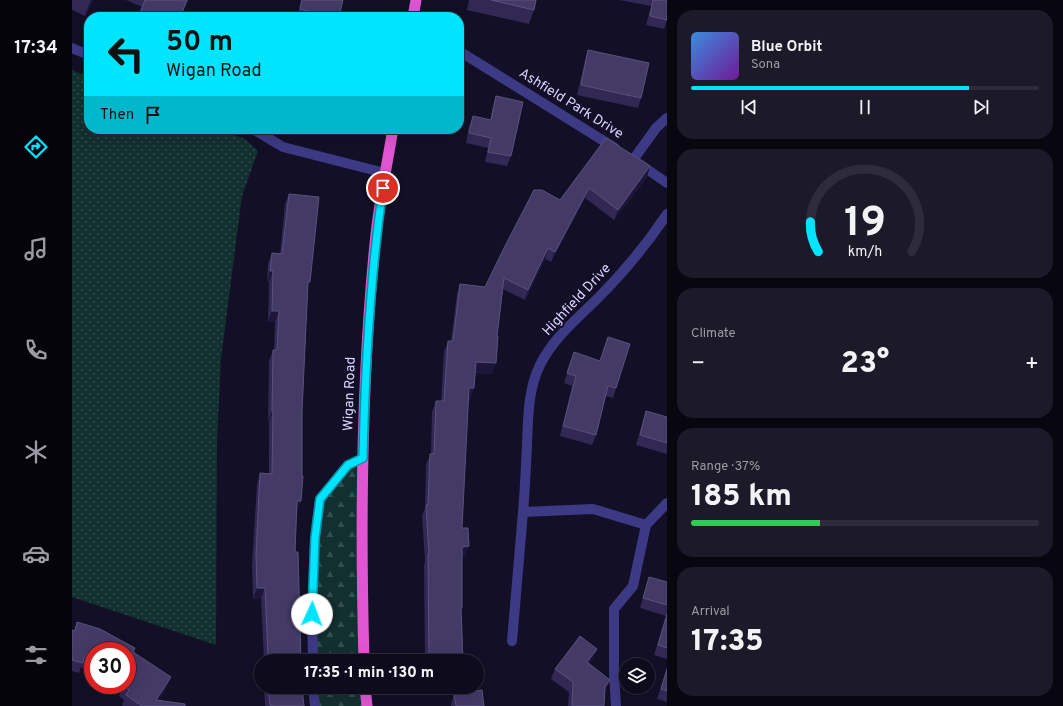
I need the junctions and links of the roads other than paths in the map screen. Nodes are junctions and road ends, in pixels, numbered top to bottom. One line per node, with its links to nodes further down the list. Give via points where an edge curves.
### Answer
1 (416, 0): 2 (highway)
2 (414, 12)
3 (72, 48): 4 (street)
4 (84, 53)
5 (464, 54): 9 (street, Ashfield Park Drive)
6 (667, 118): 9 (street, via 656,128)
7 (261, 134): 10 (street, via 283,147)
8 (392, 134): 10 (highway, Wigan Road)
9 (632, 160): 11 (street, Ashfield Park Drive)
10 (385, 173): 13 (highway, Wigan Road, via 370,306)
11 (667, 183)
12 (667, 214): 15 (street, Highfield Drive, via 629,265 560,335 540,365 531,393)
13 (363, 458): 18 (street, via 348,465 320,499 315,538); 19 (highway, Wigan Road, via 361,570)
14 (667, 503): 16 (street)
15 (523, 512): 16 (street, via 593,509); 17 (street, Highfield Drive)
16 (646, 525): 24 (street, via 633,586 614,609)
17 (512, 641)
18 (313, 654)
19 (364, 654)
20 (314, 694): 22 (street)
21 (366, 694): 23 (highway)
22 (315, 706)
23 (367, 706)
24 (616, 706)

